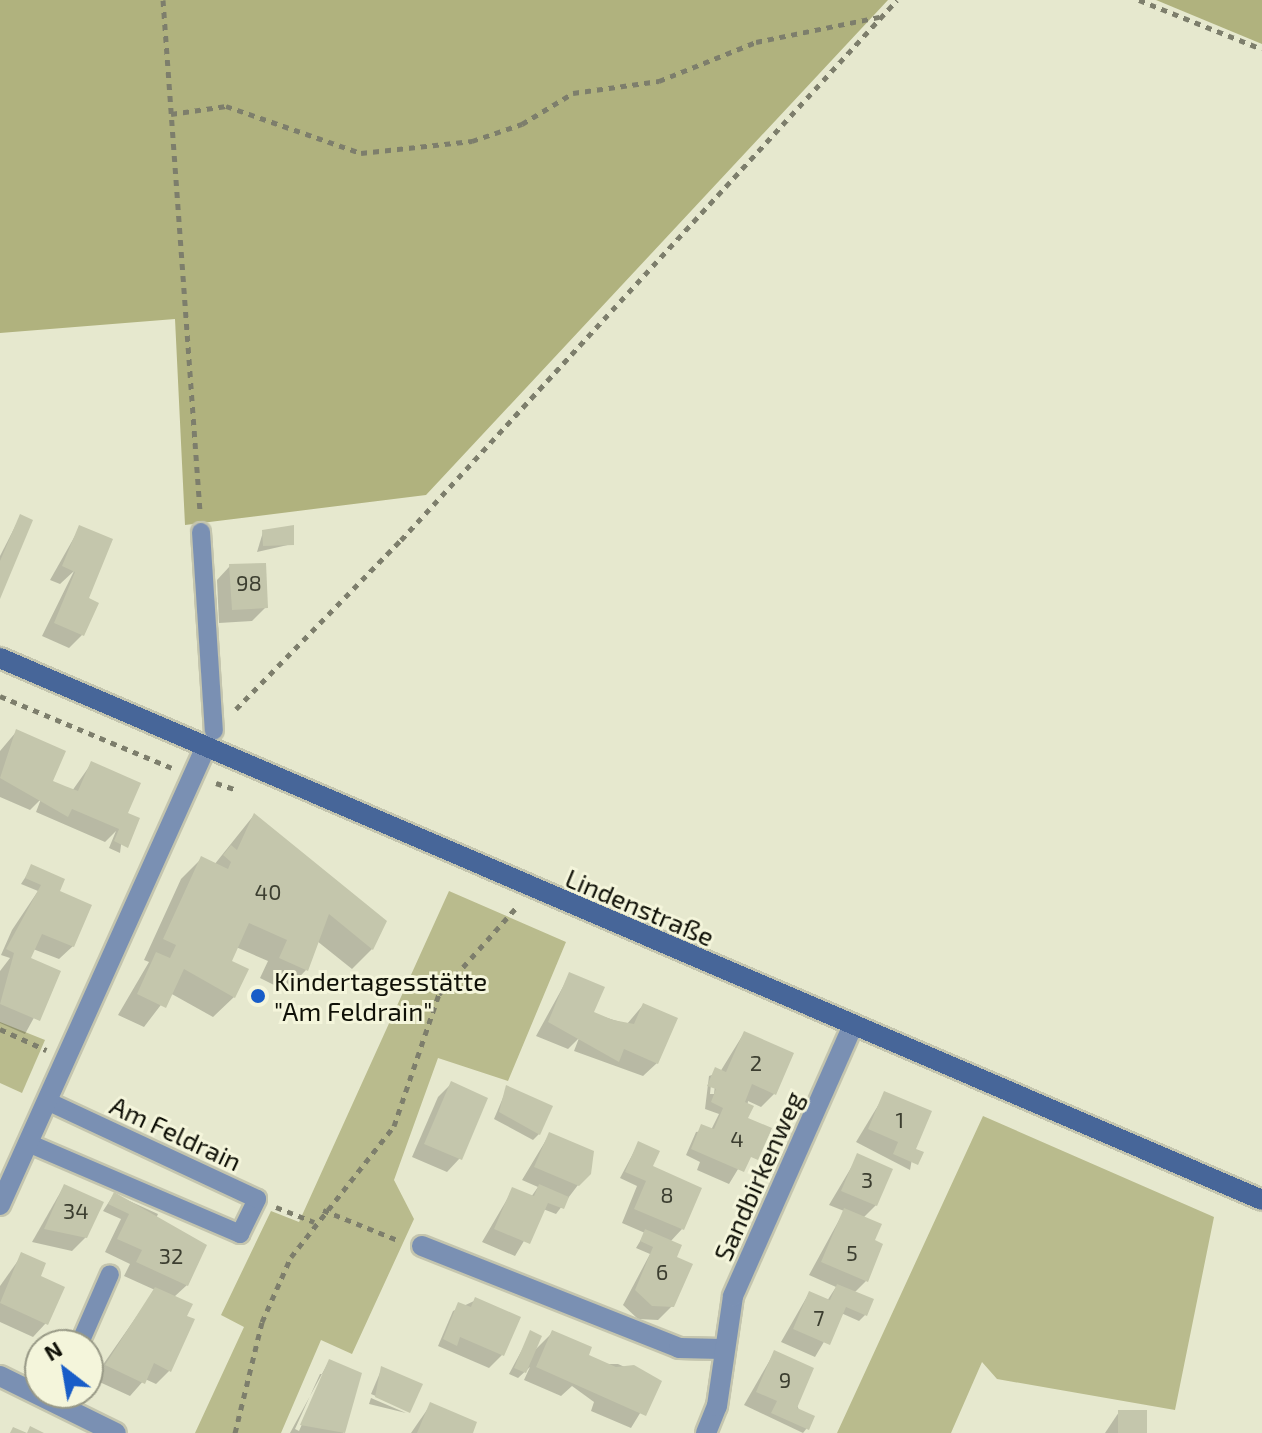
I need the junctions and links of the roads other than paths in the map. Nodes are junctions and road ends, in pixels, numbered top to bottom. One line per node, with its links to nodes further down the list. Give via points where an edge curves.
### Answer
1 (201, 532): 3 (lane)
2 (0, 658): 4 (street, Lindenstraße)
3 (214, 731)
4 (204, 751): 5 (street, Lindenstraße); 6 (street)
5 (852, 1027): 8 (street, Lindenstraße); 13 (street, Sandbirkenweg, via 733,1296)
6 (47, 1101): 7 (street); 7 (lane, Am Feldrain, via 257,1199 240,1234)
7 (28, 1143): 9 (street)
8 (1262, 1200)
9 (0, 1205)
10 (422, 1246): 13 (street, via 679,1348)
11 (110, 1274): 12 (lane)
12 (86, 1329)
13 (722, 1349): 18 (street, Sandbirkenweg, via 717,1406)
14 (0, 1376): 15 (street)
15 (24, 1386)
16 (74, 1409): 17 (street)
17 (116, 1433)
18 (706, 1433)

